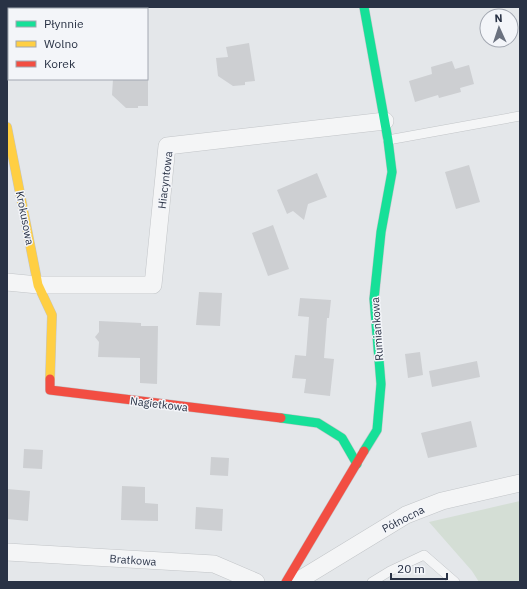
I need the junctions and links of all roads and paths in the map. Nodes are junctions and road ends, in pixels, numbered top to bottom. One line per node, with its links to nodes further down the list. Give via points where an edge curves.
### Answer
1 (364, 7): 3 (street, Rumiankowa)
2 (520, 116): 5 (lane)
3 (385, 121): 5 (street, Rumiankowa); 7 (street, Hiacyntowa, via 167,146 153,285)
4 (7, 127): 7 (street, Krokusowa)
5 (388, 140): 8 (street, Rumiankowa, via 392,172 381,232 374,299 381,384 377,430)
6 (7, 282): 7 (street, Hiacyntowa)
7 (38, 284): 8 (street, Nagietkowa, via 52,315 50,390 318,423 342,438)
8 (356, 464): 12 (street, Rumiankowa)
9 (520, 483): 13 (street, Północna, via 442,501 406,515)
10 (7, 552): 11 (street, Bratkowa, via 214,564)
11 (256, 582)
12 (286, 582)
13 (296, 582)
14 (372, 582): 15 (lane, via 424,555)
15 (455, 582)

